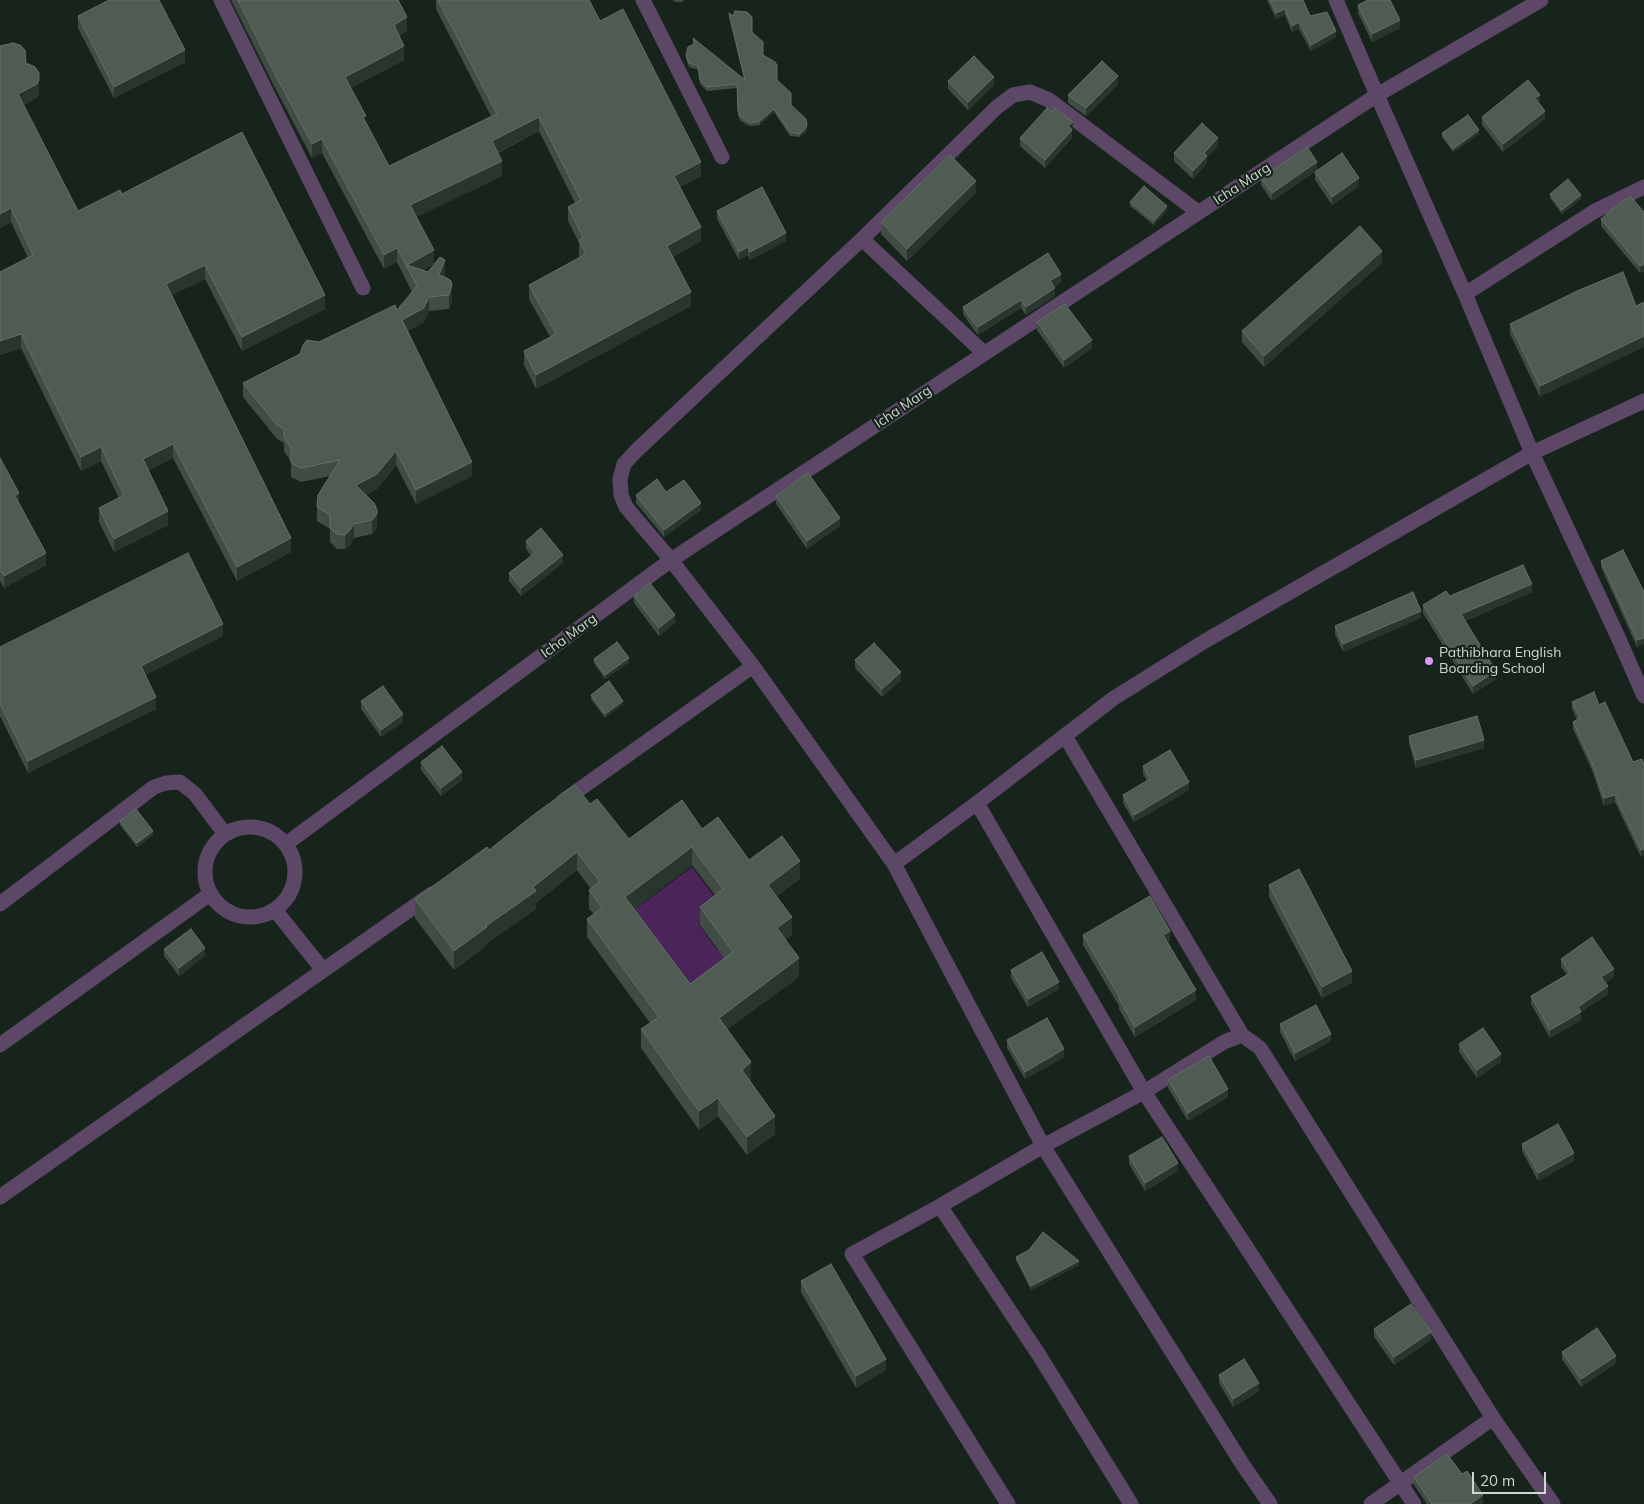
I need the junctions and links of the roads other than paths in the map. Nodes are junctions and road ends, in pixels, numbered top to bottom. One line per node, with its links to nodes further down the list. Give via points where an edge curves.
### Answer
1 (221, 0): 10 (street)
2 (643, 0): 6 (street)
3 (1336, 0): 5 (street)
4 (1541, 0): 5 (street, Icha Marg)
5 (1376, 96): 8 (street, Icha Marg); 11 (street)
6 (722, 156)
7 (1644, 187): 11 (street, via 1594,211)
8 (1198, 212): 9 (street, via 1049,100 1030,92 1013,94 997,106); 12 (street, Icha Marg)
9 (862, 239): 12 (street); 15 (street, via 624,464 620,494 626,507)
10 (363, 288)
11 (1466, 294): 14 (street)
12 (984, 354): 15 (street, Icha Marg)
13 (1644, 401): 14 (street)
14 (1532, 453): 17 (street); 18 (street, via 1205,641 1114,698)
15 (671, 560): 16 (street); 22 (street, Icha Marg)
16 (753, 666): 20 (street); 23 (street)
17 (1644, 696)
18 (1065, 736): 19 (street); 29 (street)
19 (977, 803): 23 (street); 31 (street)
20 (550, 810)
21 (225, 834): 22 (street, via 241,827 258,827 274,833); 25 (street, via 213,846 206,861 205,878); 26 (street, via 195,794 180,782 166,782 154,787)
22 (286, 844): 27 (street, via 296,872 290,893)
23 (894, 864): 32 (street)
24 (445, 884): 28 (street)
25 (210, 894): 27 (street, via 219,906 247,918); 30 (street)
26 (0, 904)
27 (276, 910): 28 (street)
28 (323, 970): 33 (street)
29 (1242, 1035): 31 (street, via 1224,1042); 35 (street, via 1260,1048)
30 (0, 1045)
31 (1144, 1092): 32 (street); 36 (street)
32 (1043, 1146): 34 (street); 39 (street)
33 (0, 1197)
34 (940, 1206): 37 (street, via 852,1254); 38 (street, via 1039,1355)
35 (1493, 1418): 36 (street); 42 (street)
36 (1400, 1484): 40 (street); 41 (street)
37 (1008, 1504)
38 (1131, 1504)
39 (1270, 1504)
40 (1371, 1504)
41 (1414, 1504)
42 (1553, 1504)

